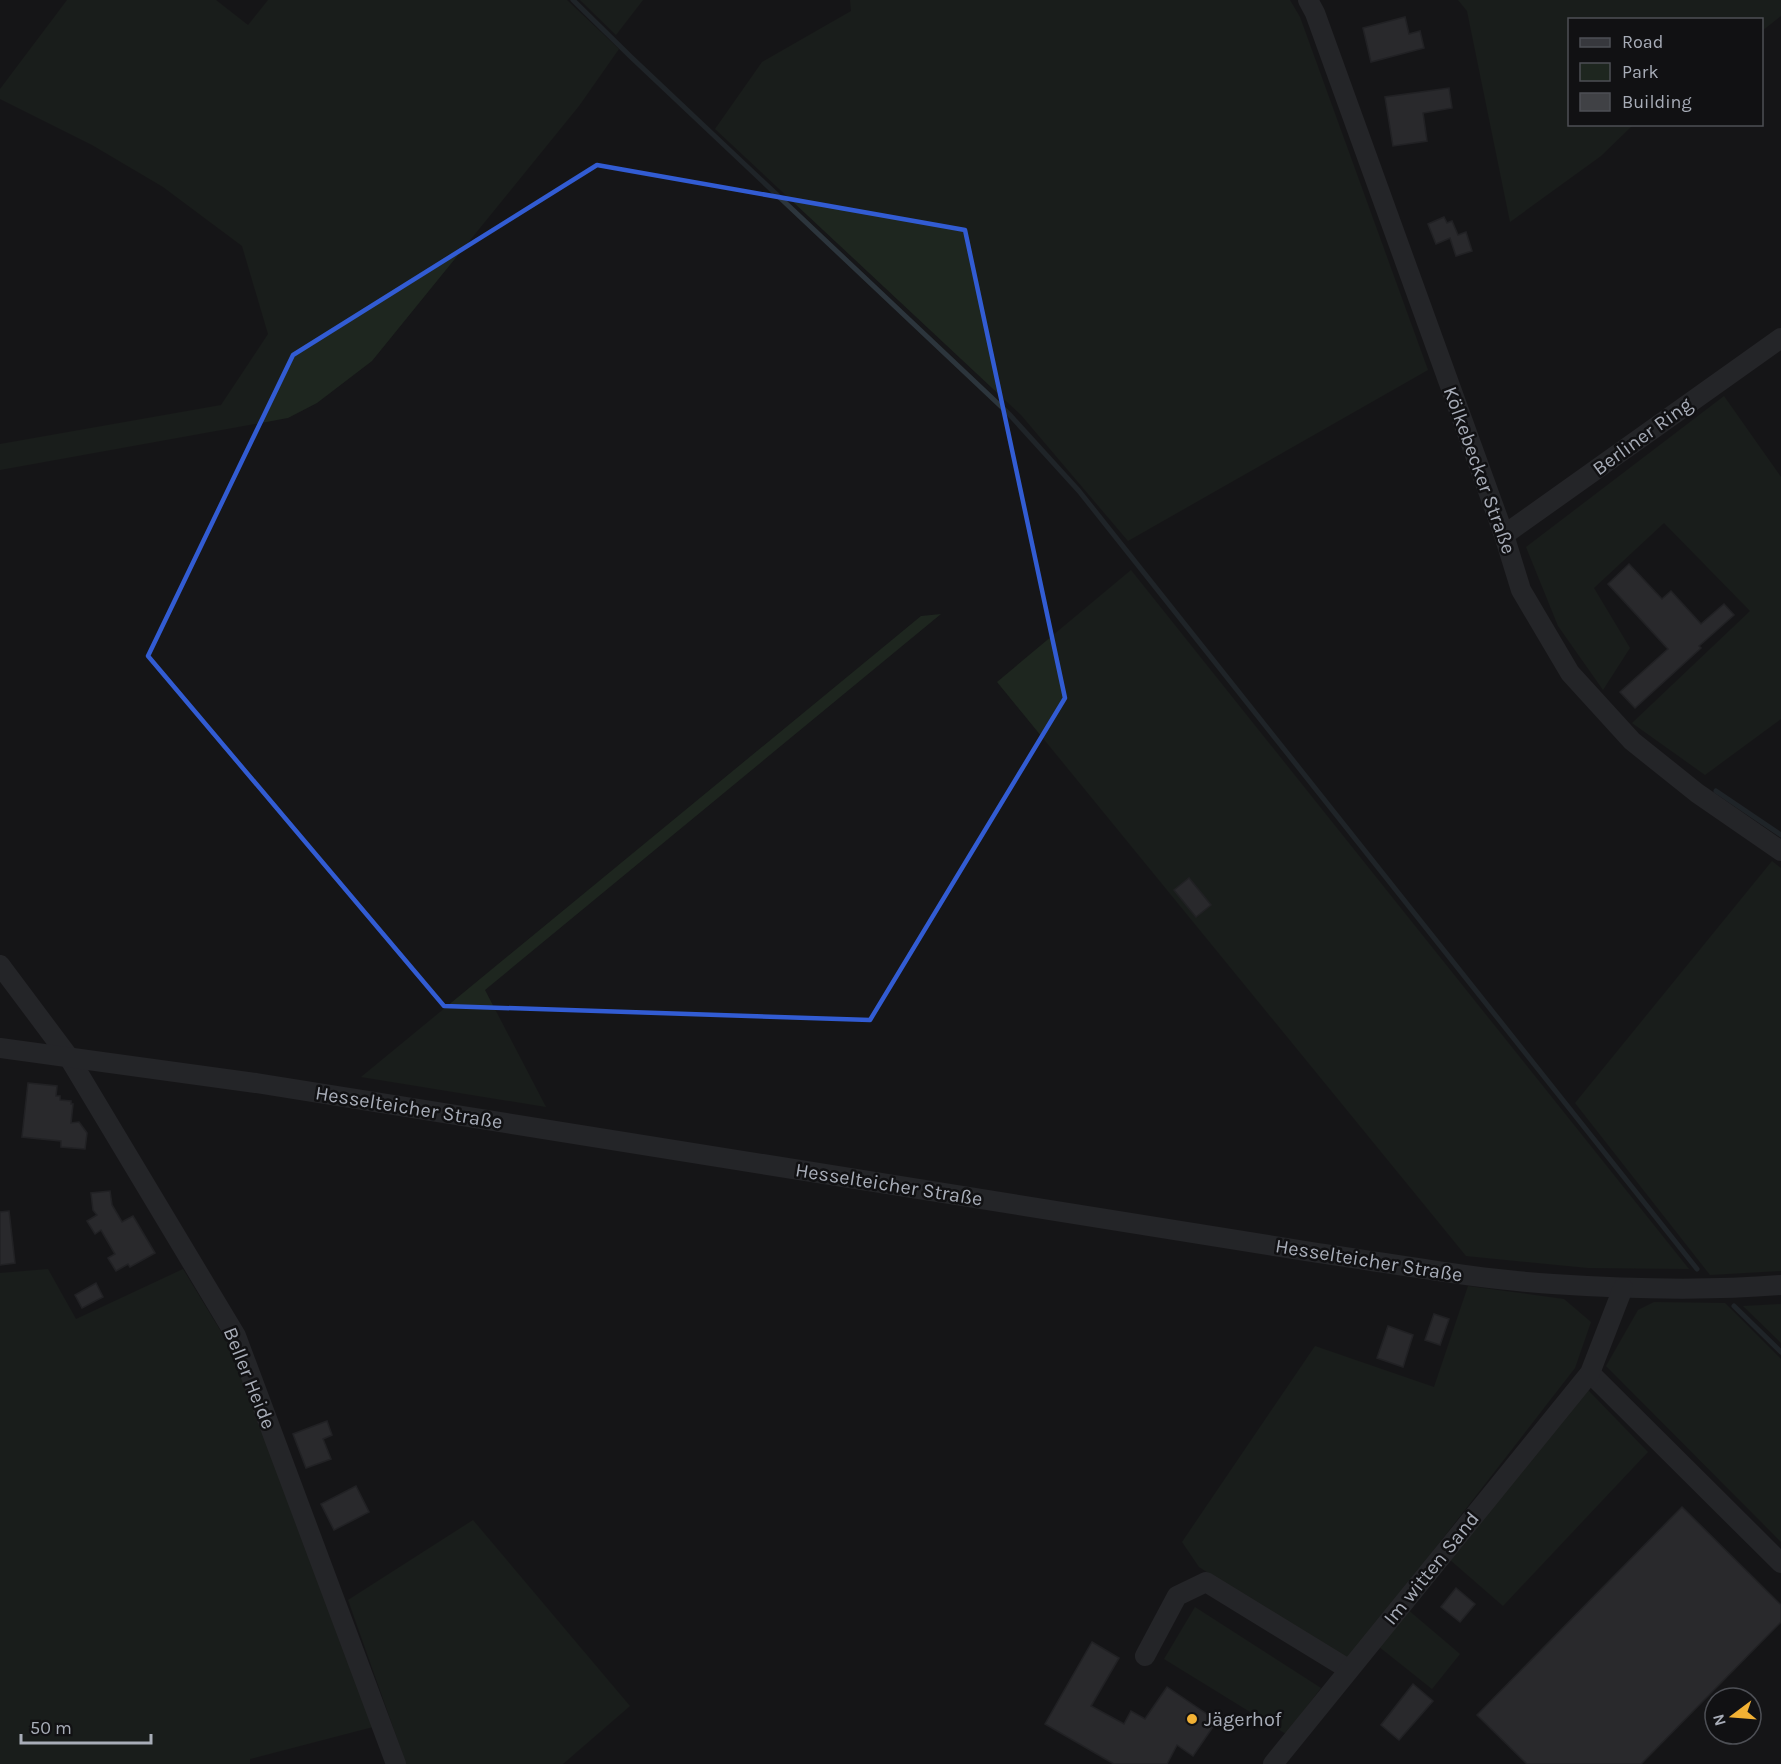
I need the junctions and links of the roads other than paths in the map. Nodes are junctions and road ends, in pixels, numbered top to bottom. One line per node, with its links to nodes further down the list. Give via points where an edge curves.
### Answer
1 (1308, 0): 3 (street, Kölkebecker Straße)
2 (1781, 338): 3 (street, Berliner Ring)
3 (1504, 535): 4 (street, Kölkebecker Straße, via 1521,590 1570,673 1632,741 1697,793)
4 (1781, 851)
5 (0, 965): 7 (street, Beller Heide)
6 (0, 1048): 7 (street, Hesselteicher Straße)
7 (68, 1056): 9 (street, Hesselteicher Straße, via 1318,1253 1475,1276); 14 (street, Beller Heide, via 236,1336)
8 (1781, 1285): 9 (street, Hesselteicher Straße)
9 (1623, 1287): 10 (street, Im witten Sand)
10 (1590, 1373): 11 (street); 13 (street, Im witten Sand)
11 (1781, 1563)
12 (1145, 1656): 13 (street, via 1177,1596 1206,1582)
13 (1348, 1669): 15 (street, Im witten Sand)
14 (396, 1764)
15 (1274, 1764)

